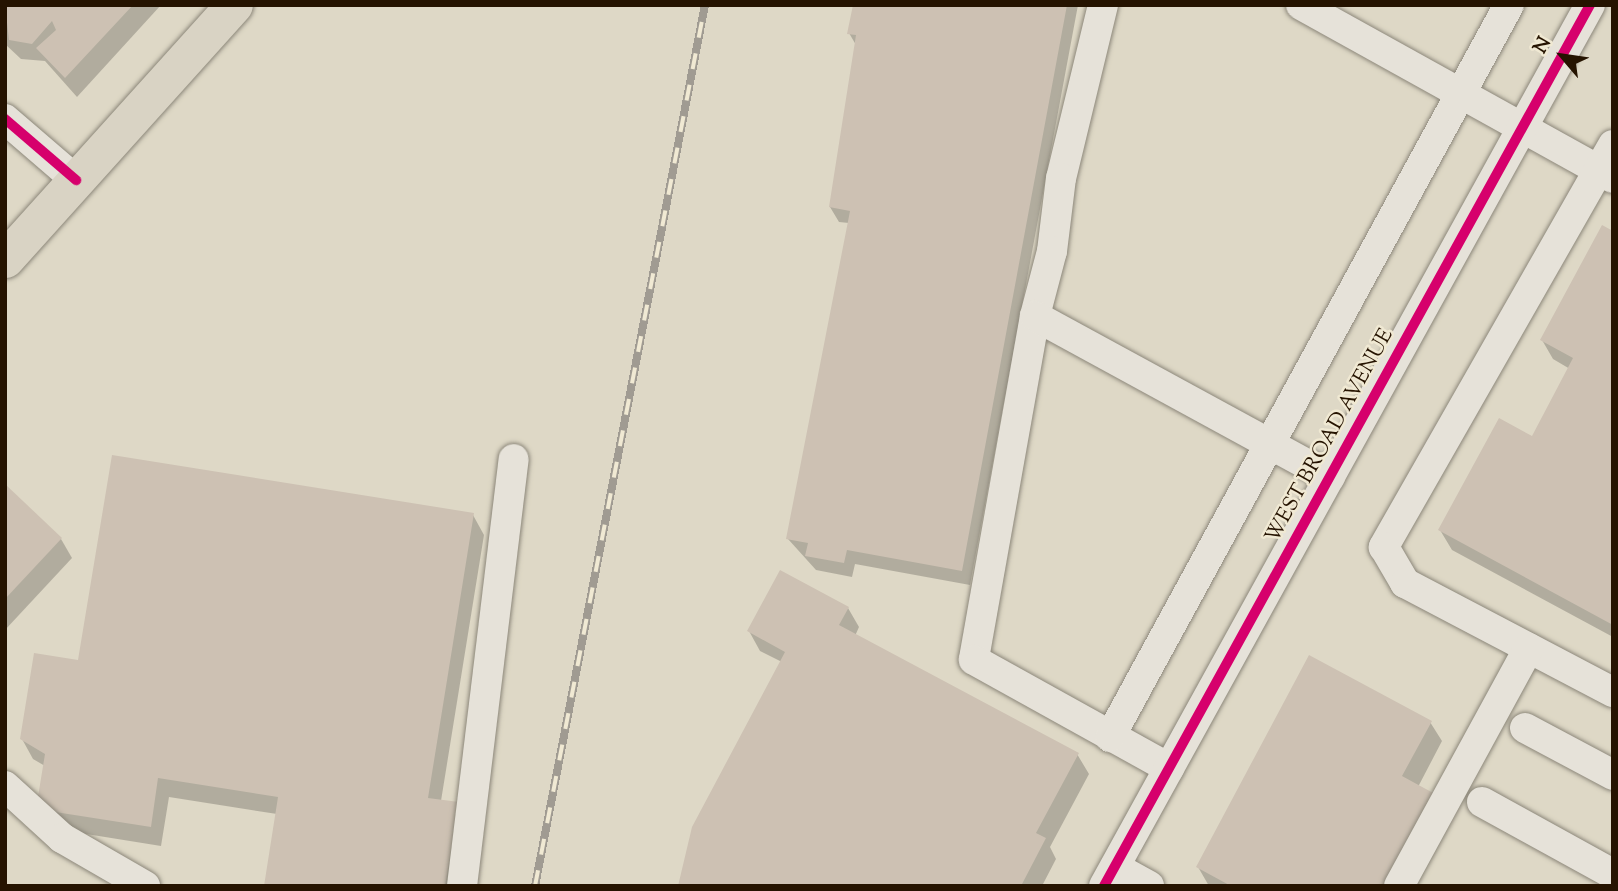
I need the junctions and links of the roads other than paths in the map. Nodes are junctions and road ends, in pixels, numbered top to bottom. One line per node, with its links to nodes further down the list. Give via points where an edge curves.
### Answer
1 (234, 5): 10 (main road)
2 (1103, 5): 12 (street, via 1061,178 1052,251)
3 (1301, 5): 6 (street)
4 (1509, 5): 6 (street)
5 (1590, 5): 8 (street, WEST BROAD AVENUE)
6 (1463, 91): 8 (street); 13 (street)
7 (5, 119): 10 (street)
8 (1524, 125): 9 (street); 15 (street, WEST BROAD AVENUE)
9 (1608, 164): 16 (street, via 1384,547 1405,583)
10 (75, 180): 11 (main road)
11 (5, 259)
12 (1035, 316): 13 (street); 19 (street, via 974,660)
13 (1269, 446): 15 (street); 19 (street)
14 (514, 459): 27 (street)
15 (1330, 477): 20 (street, WEST BROAD AVENUE)
16 (1529, 648): 17 (street); 29 (street)
17 (1613, 692)
18 (1525, 729): 21 (street)
19 (1110, 737): 20 (street)
20 (1169, 768): 25 (street, WEST BROAD AVENUE)
21 (1613, 775)
22 (5, 786): 26 (street, via 62,838)
23 (1482, 802): 24 (street)
24 (1613, 874)
25 (1110, 876): 28 (street)
26 (145, 886)
27 (462, 886)
28 (1149, 886)
29 (1399, 886)

